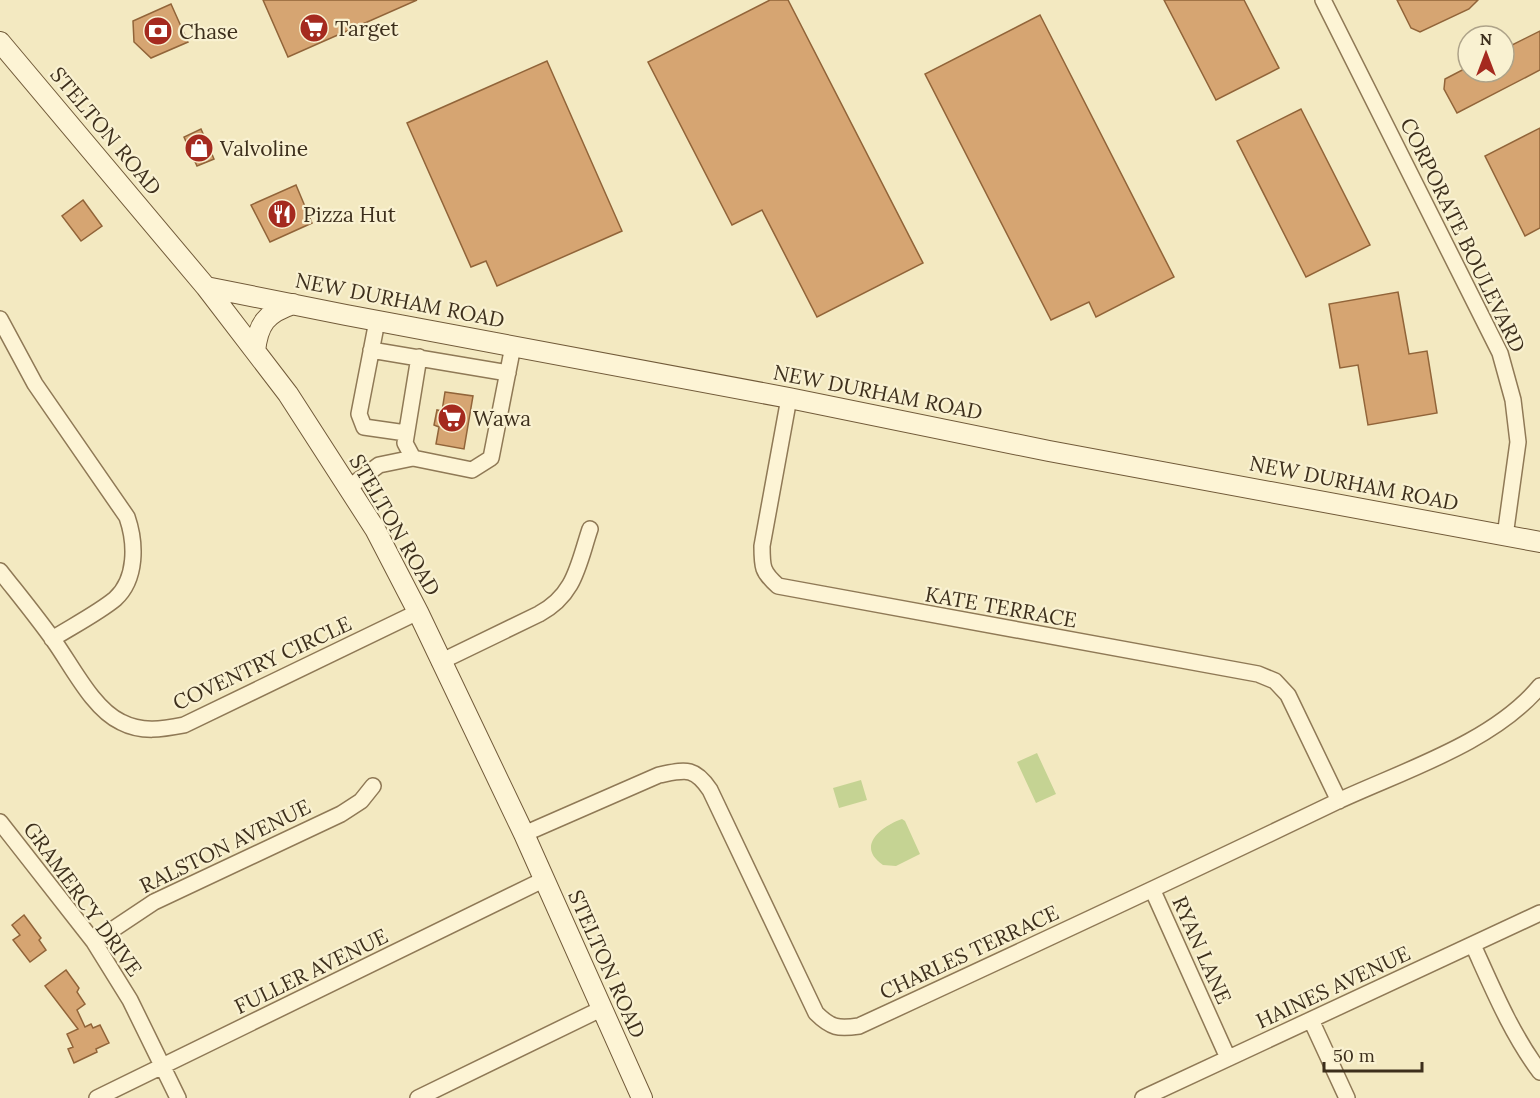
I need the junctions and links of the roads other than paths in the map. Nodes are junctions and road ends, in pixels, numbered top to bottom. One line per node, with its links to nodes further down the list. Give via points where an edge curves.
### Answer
1 (1323, 0): 17 (street, CORPORATE BOULEVARD, via 1500,353 1513,400 1518,442)
2 (0, 42): 3 (main road, STELTON ROAD)
3 (206, 287): 4 (main road, NEW DURHAM ROAD); 9 (main road, STELTON ROAD)
4 (293, 304): 6 (main road, NEW DURHAM ROAD); 9 (main road, via 278,309 260,326)
5 (0, 319): 21 (street, via 35,384 127,517 134,537 129,580 115,598)
6 (377, 321): 7 (main road, NEW DURHAM ROAD); 8 (street)
7 (513, 346): 11 (street); 12 (main road, NEW DURHAM ROAD)
8 (371, 350): 10 (street); 13 (street, via 359,414 364,427)
9 (255, 351): 15 (main road, STELTON ROAD, via 288,394)
10 (419, 357): 11 (street); 13 (street)
11 (508, 374): 14 (street, via 491,458 472,470)
12 (789, 398): 17 (main road, NEW DURHAM ROAD, via 1048,451); 25 (street, KATE TERRACE, via 762,546 765,575 778,586 1258,674 1275,681 1288,694)
13 (406, 434): 14 (street, via 405,443)
14 (413, 458): 15 (street, via 379,465)
15 (348, 488): 20 (main road, STELTON ROAD, via 375,529)
16 (590, 529): 22 (street, via 571,586 561,599 539,615)
17 (1505, 536): 18 (main road, NEW DURHAM ROAD)
18 (1540, 542)
19 (0, 571): 21 (street, COVENTRY CIRCLE)
20 (418, 612): 21 (street, COVENTRY CIRCLE, via 184,724 153,730 136,728 108,714); 22 (main road, STELTON ROAD)
21 (52, 639)
22 (440, 662): 27 (main road, STELTON ROAD)
23 (1540, 686): 25 (street, CHARLES TERRACE, via 1512,714 1470,741)
24 (373, 786): 31 (street, RALSTON AVENUE, via 361,801 341,814 154,903)
25 (1339, 801): 29 (street, CHARLES TERRACE)
26 (0, 822): 31 (street, GRAMERCY DRIVE)
27 (524, 834): 28 (main road, STELTON ROAD); 29 (street, CHARLES TERRACE, via 659,775 694,772 710,790 816,1012 827,1024 842,1029 859,1026)
28 (543, 880): 33 (main road, STELTON ROAD); 36 (street, FULLER AVENUE)
29 (1153, 891): 35 (street, RYAN LANE)
30 (1540, 913): 32 (street, HAINES AVENUE)
31 (94, 942): 36 (street, GRAMERCY DRIVE, via 130,1000)
32 (1473, 945): 34 (street, HAINES AVENUE); 37 (street, via 1505,1017)
33 (601, 1009): 41 (street); 42 (main road, STELTON ROAD)
34 (1311, 1020): 35 (street, HAINES AVENUE); 43 (street)
35 (1228, 1059): 38 (street, HAINES AVENUE)
36 (163, 1067): 39 (street, FULLER AVENUE); 40 (street, GRAMERCY DRIVE)
37 (1540, 1072)
38 (1148, 1097)
39 (97, 1098)
40 (178, 1098)
41 (418, 1098)
42 (642, 1098)
43 (1347, 1098)

